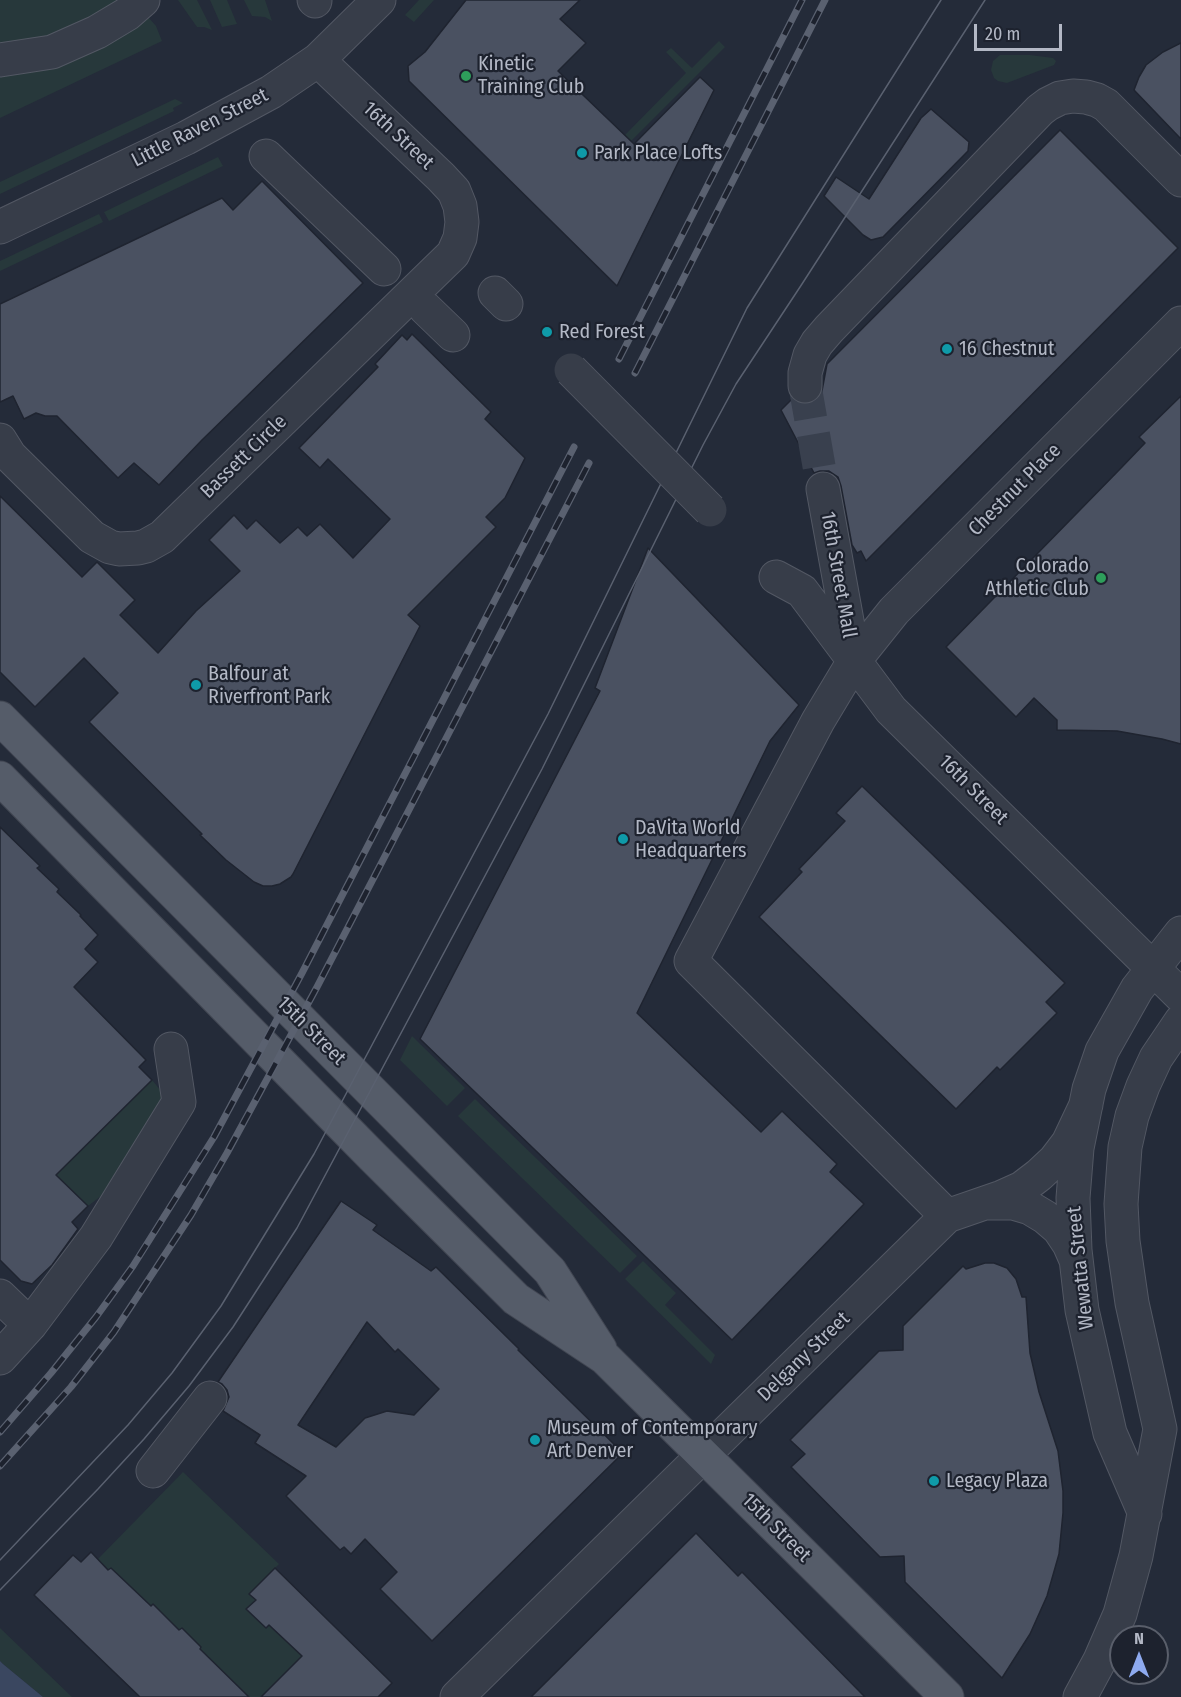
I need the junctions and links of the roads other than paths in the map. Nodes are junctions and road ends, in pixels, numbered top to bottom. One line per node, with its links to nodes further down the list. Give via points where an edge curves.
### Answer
1 (143, 0): 3 (street, via 97,32 52,52)
2 (379, 0): 4 (street, Little Raven Street)
3 (0, 60)
4 (318, 60): 7 (street, 16th Street, via 454,191); 8 (street, Little Raven Street, via 271,92 186,138)
5 (266, 156): 9 (street)
6 (1181, 180): 14 (street, via 1106,105 1073,96 1048,104 843,314 817,343)
7 (462, 222): 15 (street, Bassett Circle, via 453,254 154,542 119,549 92,537 10,456)
8 (0, 227)
9 (384, 269)
10 (424, 308): 12 (street)
11 (1181, 323): 19 (street, Chestnut Place, via 894,611)
12 (453, 335)
13 (571, 370): 17 (street, bridge)
14 (808, 371)
15 (0, 440)
16 (823, 489): 19 (street, 16th Street Mall)
17 (710, 510)
18 (776, 577): 19 (street, 16th Street, via 802,591)
19 (854, 661): 23 (street, 16th Street, via 891,710); 29 (street, Chestnut Place, via 818,721 691,962)
20 (0, 718): 34 (main road, 15th Street, via 550,1271)
21 (0, 778): 34 (main road, 15th Street, via 516,1299)
22 (1181, 933): 23 (street, Wewatta Street)
23 (1152, 969): 24 (street, 16th Street); 27 (street, Wewatta Street, via 1102,1051)
24 (1181, 996)
25 (1181, 1021): 38 (street, via 1156,1058 1132,1116 1121,1195 1132,1303 1160,1429)
26 (171, 1049): 32 (street, via 179,1102 96,1237)
27 (1086, 1105): 28 (street, Delgany Street, via 1068,1143 1039,1175 1022,1188); 30 (street, Wewatta Street, via 1073,1198)
28 (977, 1204): 29 (street, Delgany Street); 30 (street, Delgany Street, via 1013,1203 1030,1208 1059,1229)
29 (947, 1216): 36 (street, Delgany Street)
30 (1076, 1261): 38 (street, Wewatta Street, via 1082,1310 1110,1433)
31 (0, 1296): 32 (street)
32 (30, 1325): 33 (street)
33 (0, 1358)
34 (605, 1358): 36 (main road, 15th Street)
35 (210, 1398): 37 (street)
36 (703, 1455): 39 (street, Delgany Street); 40 (main road, 15th Street)
37 (153, 1472)
38 (1145, 1514): 41 (street, via 1120,1614)
39 (457, 1697)
40 (947, 1697)
41 (1080, 1697)

